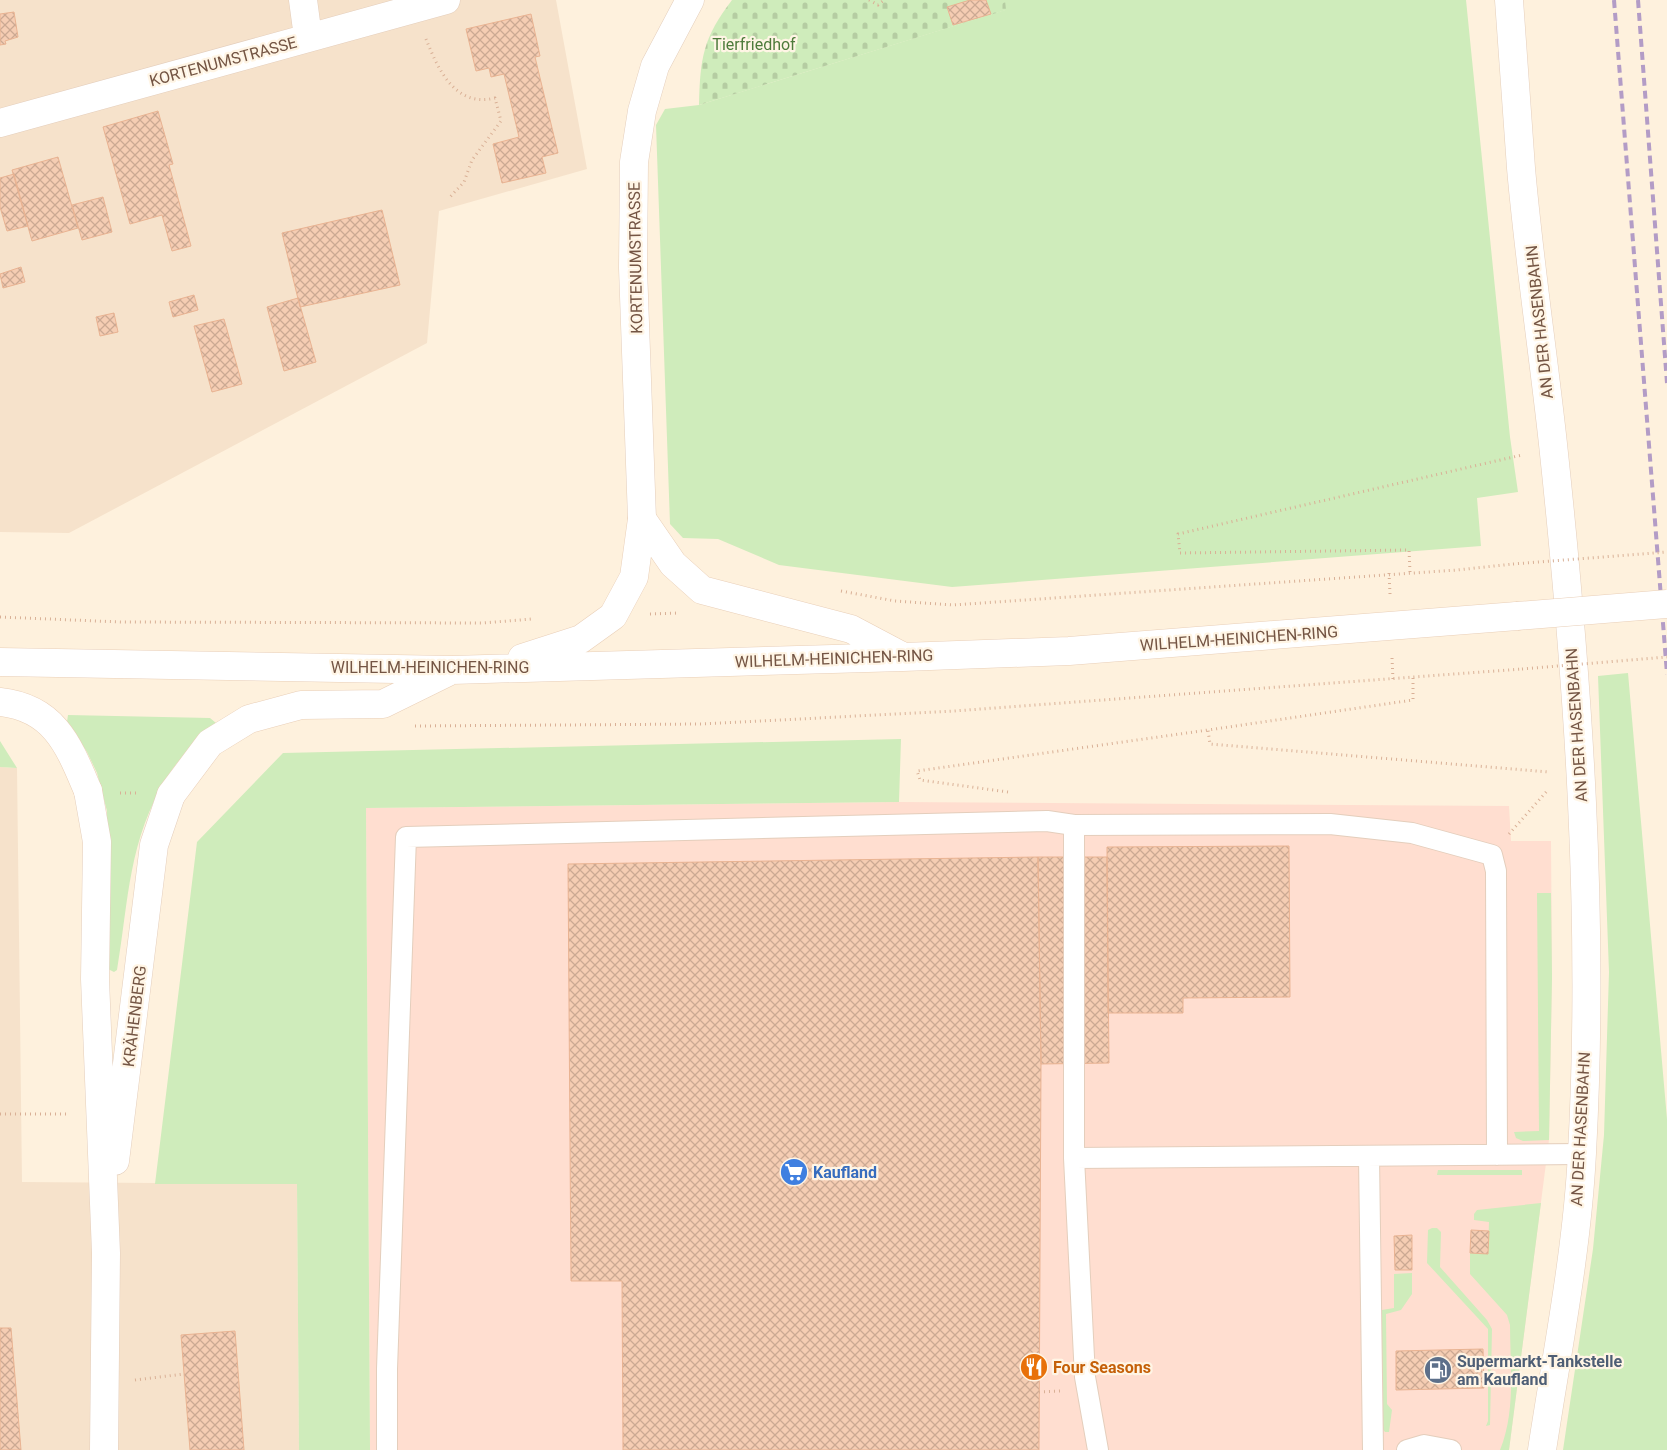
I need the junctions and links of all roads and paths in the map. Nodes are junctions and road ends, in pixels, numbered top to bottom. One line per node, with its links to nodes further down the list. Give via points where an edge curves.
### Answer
1 (303, 0): 8 (street)
2 (446, 0): 7 (street, KORTENUMSTRASSE)
3 (869, 0): 4 (path, via 878,5)
4 (884, 0)
5 (1509, 0): 11 (street, AN DER HASENBAHN, via 1522,171)
6 (684, 2): 12 (street, KORTENUMSTRASSE, via 655,66 642,111 634,162 633,268)
7 (414, 8): 8 (street, KORTENUMSTRASSE); 10 (path, via 438,70 453,88 464,95 482,101 494,98 501,121 472,160 464,182)
8 (308, 37): 9 (street, KORTENUMSTRASSE)
9 (0, 123)
10 (450, 197)
11 (1553, 448): 15 (path, via 1178,534 1180,553 1409,550); 27 (street, AN DER HASENBAHN)
12 (642, 520): 17 (street, via 673,564 702,590 851,629); 20 (street, KORTENUMSTRASSE, via 634,577 613,616 581,639)
13 (1667, 552): 14 (path, bridge)
14 (1512, 564)
15 (1410, 572)
16 (1667, 604): 17 (street, WILHELM-HEINICHEN-RING, bridge, via 1069,651)
17 (903, 656): 20 (street, WILHELM-HEINICHEN-RING)
18 (1667, 657): 22 (path, bridge)
19 (0, 662): 21 (street, WILHELM-HEINICHEN-RING)
20 (494, 668): 21 (street, WILHELM-HEINICHEN-RING)
21 (452, 670): 37 (street, KRÄHENBERG, via 383,704 302,705 249,719 210,743 171,795 154,845)
22 (1413, 678): 24 (path, via 954,711 702,724); 25 (path, via 1413,700)
23 (0, 702): 32 (street, KRÄHENBERG, via 22,704 46,720 69,745 88,791 97,842 95,979)
24 (410, 726)
25 (1208, 730): 26 (path, via 1210,744); 28 (path, via 917,771 920,780)
26 (1553, 773): 27 (path); 30 (path, via 1548,791)
27 (1582, 775): 34 (street, AN DER HASENBAHN, via 1586,973)
28 (1017, 793)
29 (1074, 825): 30 (lane, via 1330,824 1412,833); 36 (lane); 41 (lane, via 1047,821 406,837 387,1369)
30 (1492, 855): 33 (lane, via 1496,871)
31 (0, 1114): 32 (path)
32 (100, 1114): 37 (street, KRÄHENBERG)
33 (1496, 1154): 34 (lane); 35 (lane)
34 (1582, 1154): 46 (street, AN DER HASENBAHN, via 1573,1242)
35 (1369, 1156): 36 (lane); 43 (lane)
36 (1074, 1158): 42 (lane, via 1085,1377)
37 (105, 1239): 39 (street, KRÄHENBERG)
38 (184, 1374): 39 (path)
39 (104, 1384): 40 (street, KRÄHENBERG)
40 (104, 1450)
41 (388, 1450)
42 (1098, 1450)
43 (1373, 1450)
44 (1407, 1450): 45 (lane, via 1424,1445)
45 (1451, 1450)
46 (1542, 1450)

